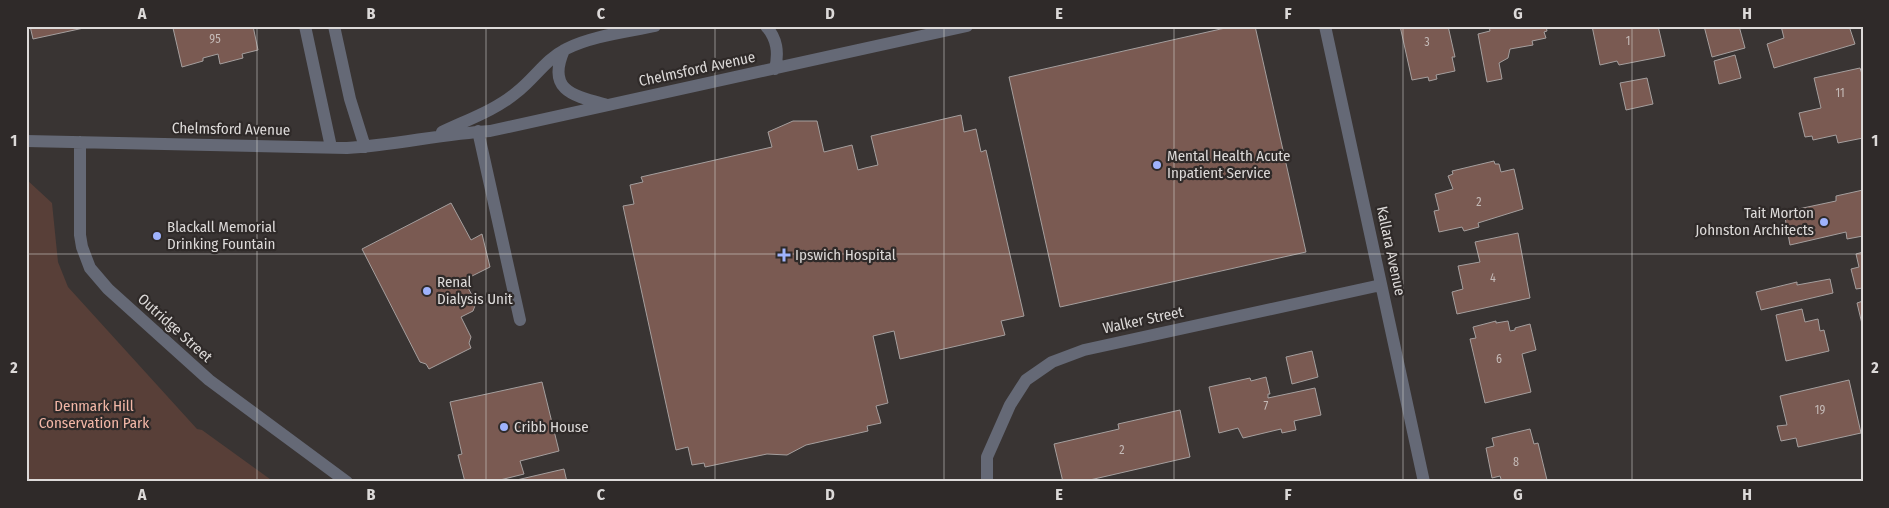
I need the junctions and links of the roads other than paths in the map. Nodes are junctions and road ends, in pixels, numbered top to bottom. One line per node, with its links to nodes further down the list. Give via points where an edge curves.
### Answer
1 (304, 26): 14 (street)
2 (334, 26): 15 (street, via 350,99)
3 (655, 26): 7 (street, Chelmsford Avenue, via 586,41)
4 (766, 26): 8 (street, via 777,47)
5 (967, 26): 8 (street, Chelmsford Avenue)
6 (1325, 26): 16 (street, Kallara Avenue)
7 (564, 50): 9 (street, via 557,71 564,88 582,98); 11 (street, Chelmsford Avenue, via 515,94)
8 (775, 69): 9 (street, Chelmsford Avenue)
9 (608, 105): 10 (street, Chelmsford Avenue)
10 (478, 132): 11 (street, Chelmsford Avenue); 17 (street)
11 (433, 136): 15 (street, Chelmsford Avenue)
12 (26, 141): 13 (street, Chelmsford Avenue)
13 (80, 142): 14 (street, Chelmsford Avenue); 18 (street, Outridge Street, via 80,235 85,258 96,277 209,380)
14 (331, 147): 15 (street, Chelmsford Avenue)
15 (365, 147)
16 (1381, 284): 19 (street, Walker Street, via 1084,350 1052,362 1026,380 1010,405 987,458); 20 (street, Kallara Avenue)
17 (520, 320)
18 (347, 482)
19 (987, 482)
20 (1424, 482)

